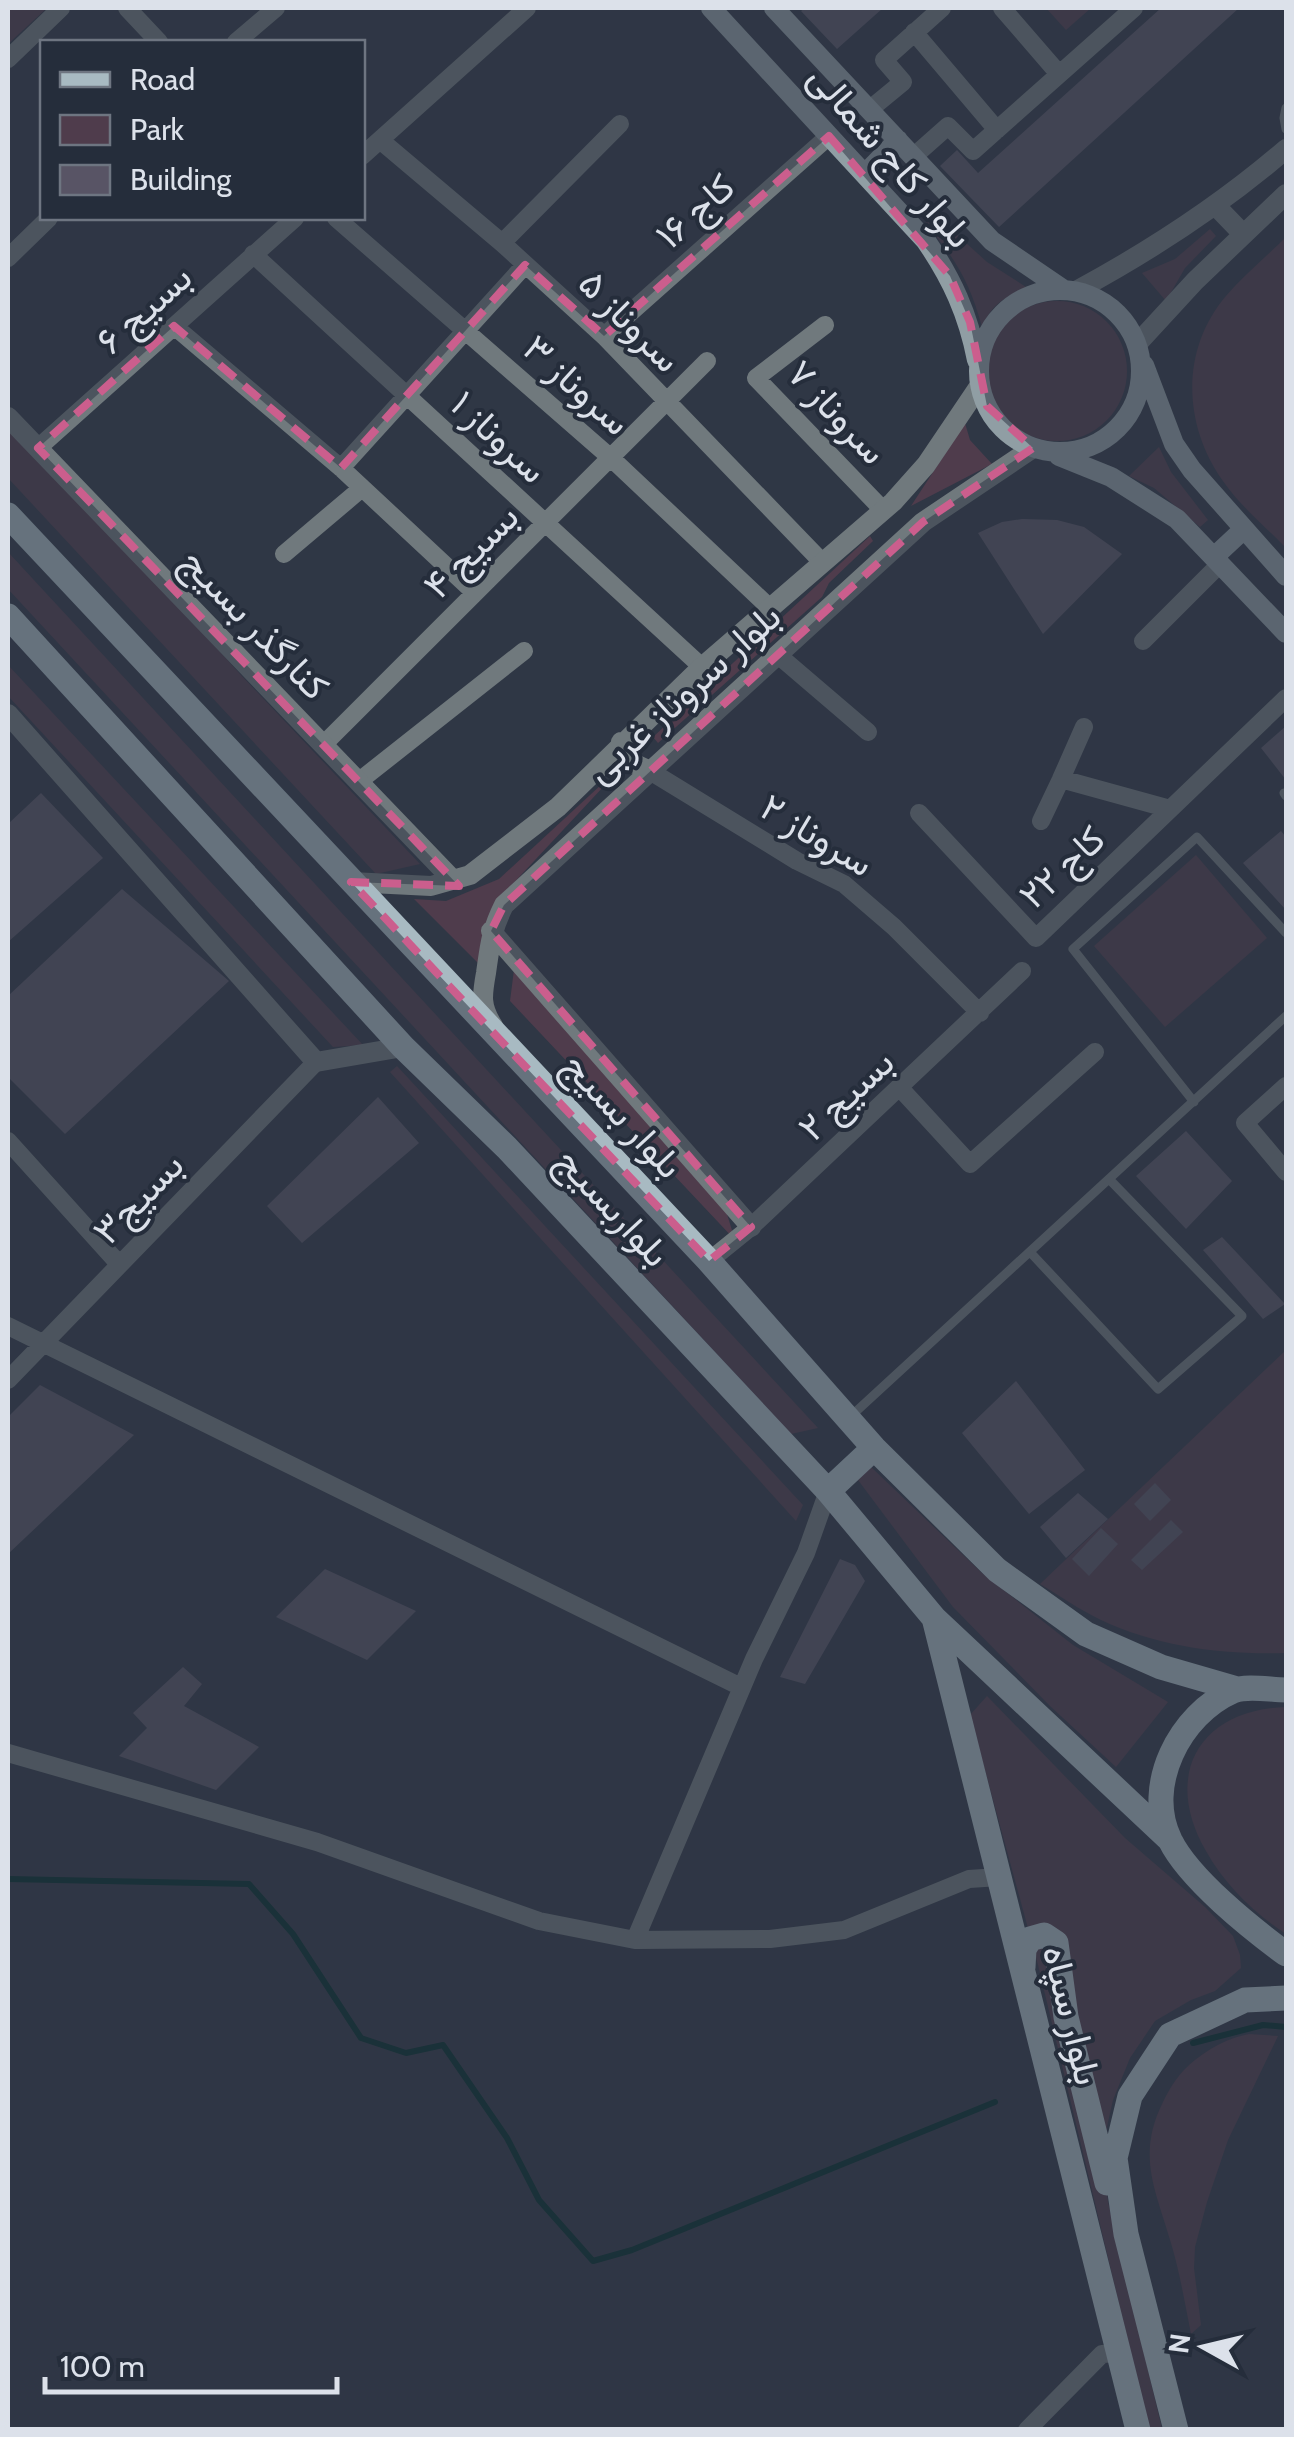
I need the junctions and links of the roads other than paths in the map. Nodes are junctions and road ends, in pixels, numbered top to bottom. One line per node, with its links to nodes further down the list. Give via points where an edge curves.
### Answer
1 (61, 8): 13 (street)
2 (127, 8): 11 (street)
3 (276, 8): 12 (street)
4 (527, 8): 21 (street)
5 (774, 8): 16 (main road, بلوار کاج شمالی)
6 (942, 8): 10 (street)
7 (1002, 8): 14 (street)
8 (1134, 8): 14 (street)
9 (715, 9): 20 (main road, بلوار کاج شمالی)
10 (914, 32): 16 (street, via 884,60 902,82); 19 (street)
11 (157, 40)
12 (238, 40)
13 (8, 59)
14 (1060, 74): 19 (street)
15 (1286, 108): 18 (lane)
16 (870, 110): 22 (main road, بلوار کاج شمالی)
17 (620, 124): 33 (street)
18 (1286, 129)
19 (997, 130): 25 (street, via 973,151 948,126)
20 (829, 136): 26 (main road, بلوار کاج شمالی); 41 (street, کاج ۱۶)
21 (380, 140): 24 (street); 33 (street, سروناز ۵)
22 (898, 140): 25 (main road, بلوار کاج شمالی); 26 (main road)
23 (1286, 149): 28 (street)
24 (365, 153)
25 (912, 157): 37 (main road, بلوار کاج شمالی, via 992,241)
26 (865, 174): 44 (main road, بلوار کاج شمالی, via 950,276 970,322)
27 (1286, 194): 32 (street)
28 (1216, 206): 32 (street); 37 (street, via 1152,250)
29 (47, 220): 35 (street)
30 (292, 220): 34 (street, بسیج ۶)
31 (338, 220): 40 (street, سروناز ۳)
32 (1243, 234): 42 (street)
33 (502, 243): 36 (street, سروناز ۵)
34 (254, 254): 39 (street, بسیج ۶); 45 (street, سروناز ۱)
35 (8, 258)
36 (525, 265): 40 (street); 41 (street, سروناز ۵)
37 (1070, 290): 42 (main road, via 1114,310); 44 (main road, via 1014,304 983,346)
38 (825, 325): 53 (street, سروناز ۷, via 756,378)
39 (174, 326): 48 (street, بسیج ۶); 51 (street)
40 (467, 331): 45 (street); 50 (street, سروناز ۳)
41 (604, 336): 46 (street, سروناز ۵)
42 (1138, 349): 49 (main road, via 1141,380 1134,407 1118,429 1070,452); 56 (main road, via 1174,444)
43 (708, 361): 46 (street, بسیج ۴)
44 (980, 379): 49 (main road, via 998,424); 53 (street, بلوار سروناز غربی, via 926,464)
45 (407, 396): 51 (street); 55 (street, سروناز ۱)
46 (666, 402): 50 (street, بسیج ۴); 60 (street, سروناز ۵)
47 (8, 417): 48 (street, کنارگذر بسیج)
48 (38, 448): 75 (street, کنارگذر بسیج)
49 (1038, 450): 57 (street, بلوار سروناز غربی); 59 (main road, via 1111,477 1176,519)
50 (610, 458): 55 (street, بسیج ۴); 63 (street, سروناز ۳)
51 (341, 468): 52 (street)
52 (362, 488): 58 (street); 62 (street)
53 (883, 510): 57 (street); 60 (street, بلوار سروناز غربی)
54 (8, 516): 83 (main road, بلوار بسیج)
55 (544, 524): 62 (street, بسیج ۴); 69 (street, سروناز ۱)
56 (1244, 529): 59 (main road); 61 (main road)
57 (905, 538): 68 (street, بلوار سروناز غربی)
58 (284, 554)
59 (1217, 561): 65 (main road); 66 (street)
60 (822, 562): 63 (street, بلوار سروناز غربی)
61 (1286, 576)
62 (474, 593): 75 (street, بسیج ۴)
63 (768, 607): 69 (street, بلوار سروناز غربی)
64 (8, 616): 90 (main road, بلواربسیج)
65 (1286, 633)
66 (1144, 640)
67 (524, 651): 78 (street)
68 (778, 655): 73 (street); 76 (street, بلوار سروناز غربی)
69 (702, 668): 74 (street, بلوار سروناز غربی)
70 (1286, 698): 79 (street, کاج ۲۲)
71 (8, 714): 92 (street)
72 (1084, 727): 77 (street, کاج ۲۲)
73 (868, 732)
74 (621, 742): 76 (street, via 631,762); 82 (street, بلوار سروناز غربی, via 558,807)
75 (323, 744): 78 (street, کنارگذر بسیج)
76 (650, 771): 84 (street, بلوار سروناز غربی, via 504,905); 87 (street, سروناز ۲, via 844,884)
77 (1061, 779): 79 (street, کاج ۲۲); 81 (street, کاج ۲۲)
78 (358, 782): 82 (street, کنارگذر بسیج)
79 (1170, 809): 80 (street, کاج ۲۲, via 1036,938)
80 (919, 813)
81 (1041, 821)
82 (453, 880): 83 (street, بلوار سروناز غربی, via 430,886)
83 (351, 882): 89 (main road, بلوار بسیج)
84 (491, 931): 89 (street, بلوار سروناز غربی, via 483,1010); 99 (street, بلوار بسیج)
85 (1286, 933): 95 (lane, via 1197,838 1074,949)
86 (1022, 971): 87 (street, بسیج ۲)
87 (980, 1013): 94 (street, بسیج ۲)
88 (1286, 1016): 95 (lane)
89 (504, 1045): 101 (main road, بلوار بسیج)
90 (403, 1047): 92 (street); 108 (main road, بلواربسیج, via 507,1148)
91 (1095, 1052): 94 (street, via 970,1164)
92 (316, 1062): 102 (street, بسیج۳)
93 (1286, 1086): 97 (street, via 1245,1123)
94 (900, 1088): 99 (street, بسیج ۲)
95 (1194, 1102): 98 (lane)
96 (8, 1141): 102 (street)
97 (1286, 1172)
98 (1109, 1179): 100 (lane); 100 (lane, via 1242,1316 1158,1389)
99 (751, 1228): 101 (street, بسیج ۲)
100 (1030, 1252): 106 (lane)
101 (709, 1261): 106 (main road, بلوار بسیج)
102 (119, 1264): 104 (street, بسیج۳)
103 (8, 1326): 104 (street)
104 (43, 1346): 105 (street, بسیج۳); 110 (street)
105 (8, 1380)
106 (848, 1419): 107 (main road, بلوار بسیج)
107 (874, 1448): 108 (main road); 111 (main road, بلوار بسیج, via 997,1570 1086,1634 1161,1667)
108 (828, 1491): 109 (main road, بلواربسیج); 110 (street, via 806,1553)
109 (934, 1618): 114 (main road, بلواربسیج); 115 (main road, بلوار سپاه)
110 (741, 1687): 116 (street)
111 (1237, 1689): 112 (main road, بلوار بسیج); 114 (main road, via 1185,1728 1166,1764 1162,1805)
112 (1286, 1690)
113 (8, 1753): 116 (street, via 317,1842 539,1922)
114 (1170, 1840): 117 (main road, بلواربسیج, via 1230,1910)
115 (999, 1877): 116 (street, via 970,1879 844,1930 770,1939); 118 (main road, بلوار سپاه)
116 (635, 1940)
117 (1286, 1954)
118 (1023, 1978): 120 (main road, via 1028,1942 1051,1938 1106,2182); 121 (main road, بلوار سپاه)
119 (1286, 1998): 120 (main road, بلوار سپاه, via 1245,2000 1170,2035 1130,2096 1115,2158)
120 (1126, 2234): 124 (main road, بلوار سپاه)
121 (1119, 2353): 122 (street, via 1102,2354); 123 (main road, بلوار سپاه)
122 (1028, 2430)
123 (1138, 2430)
124 (1176, 2430)

